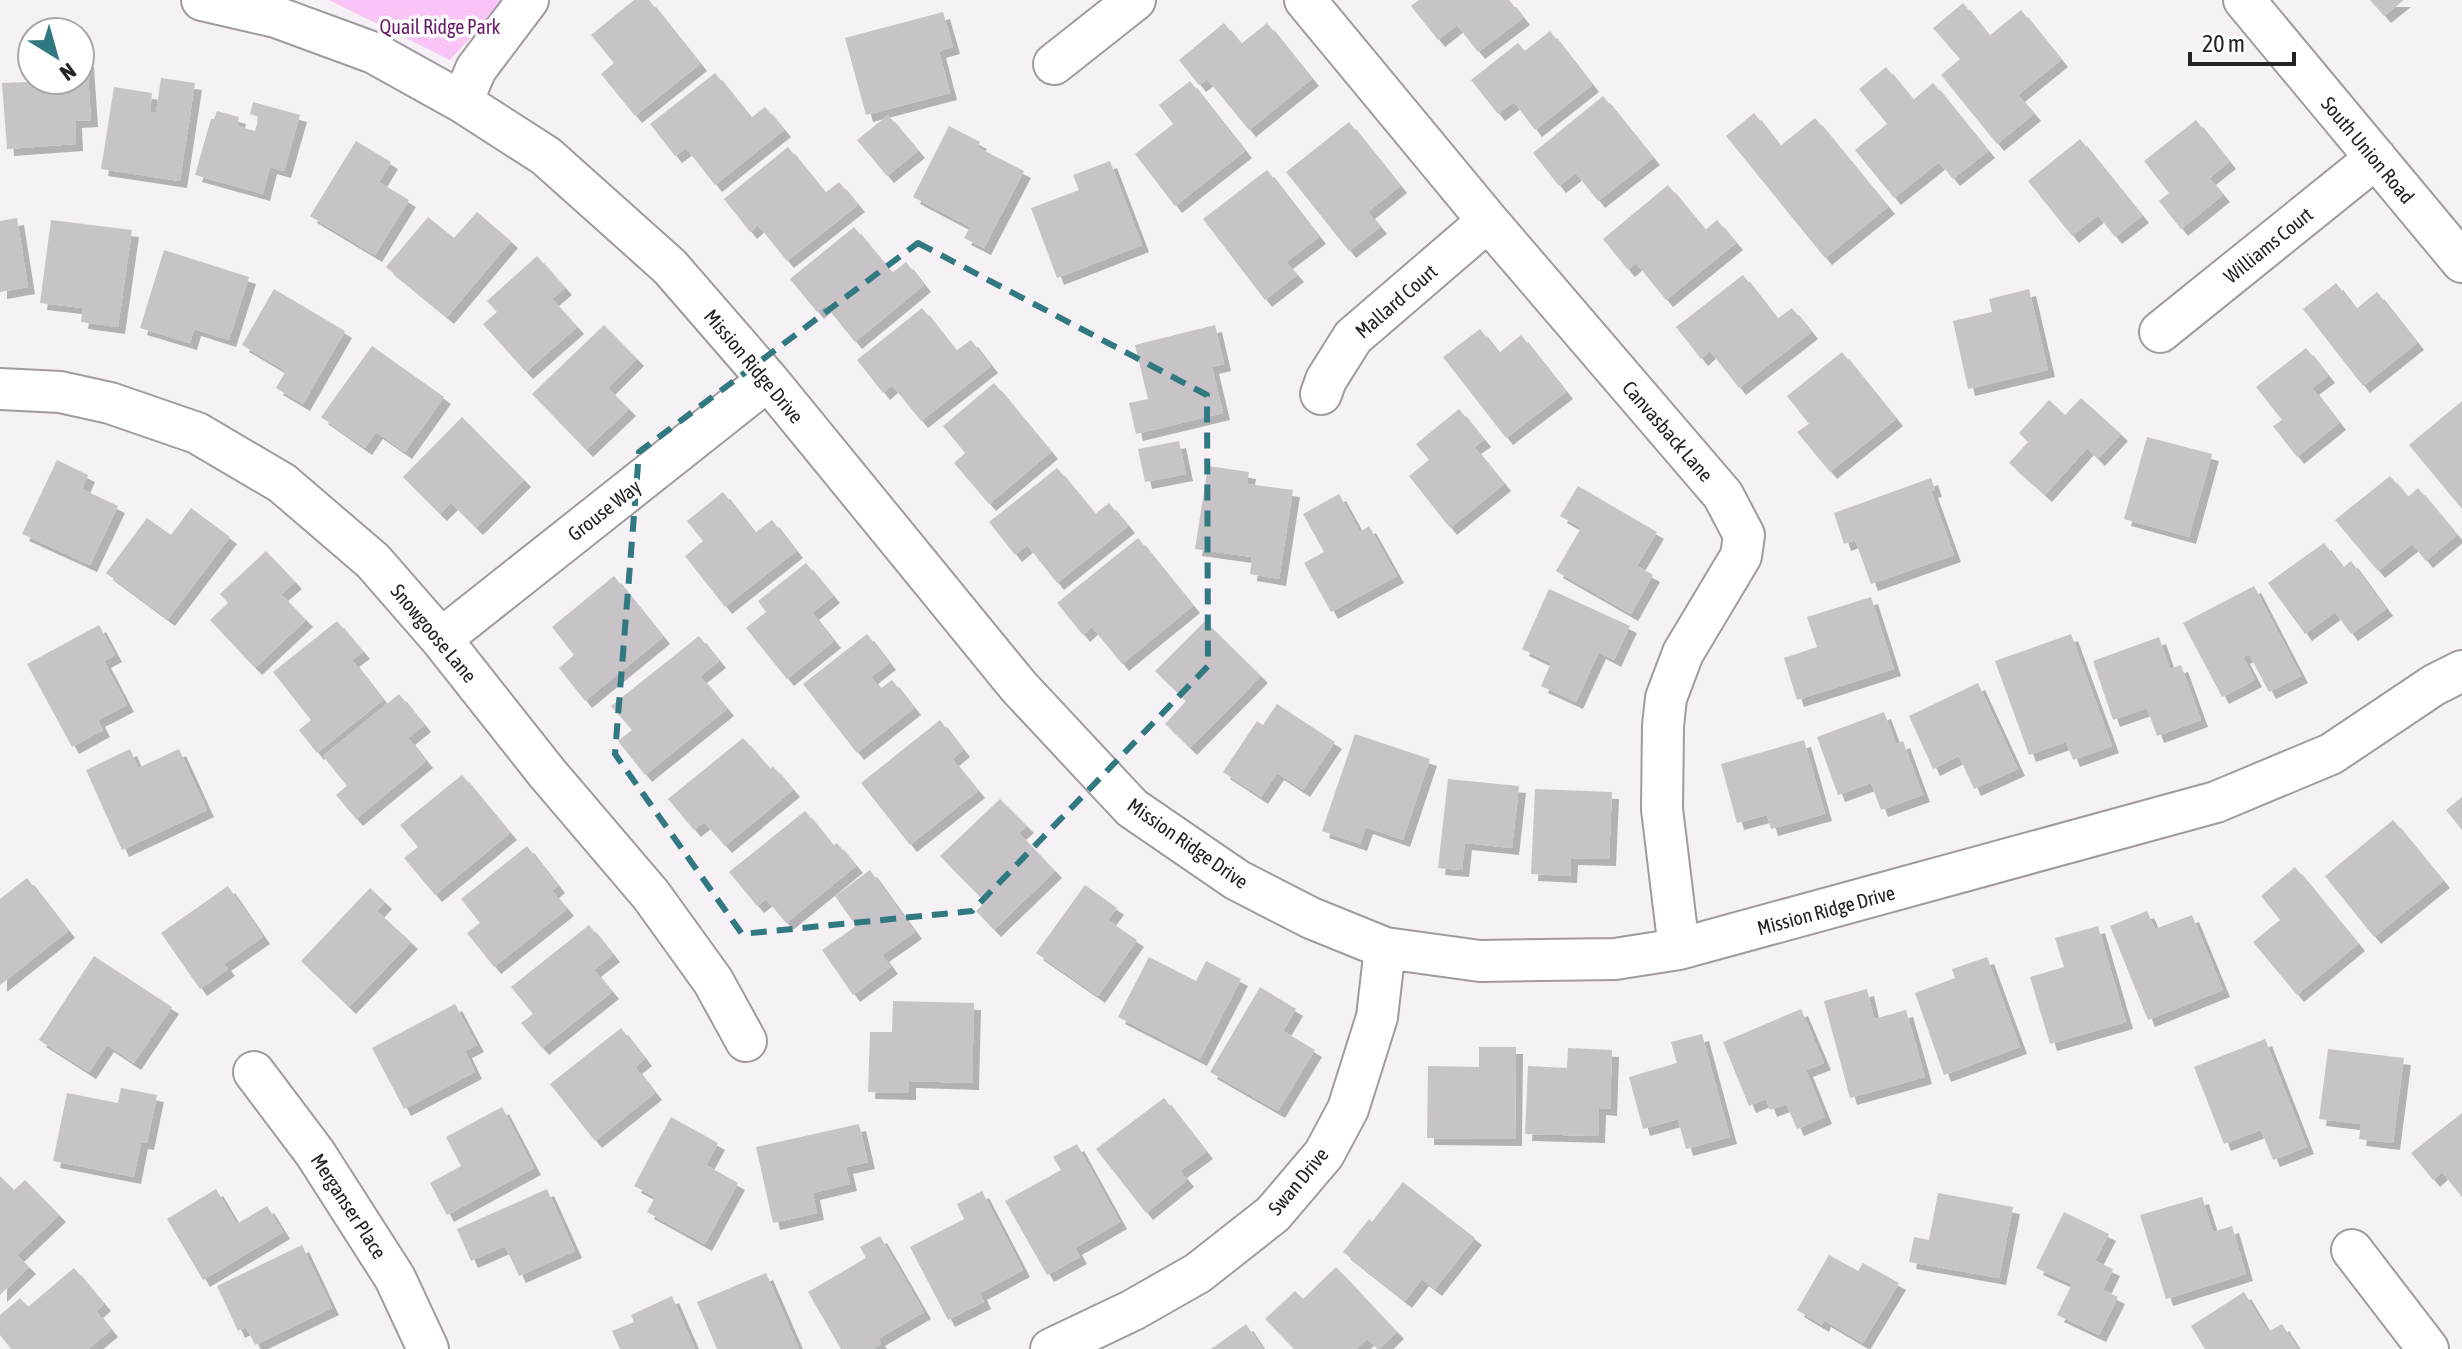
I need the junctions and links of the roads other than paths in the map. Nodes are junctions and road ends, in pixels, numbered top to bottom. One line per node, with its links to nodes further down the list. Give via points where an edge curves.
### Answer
1 (202, 0): 7 (street, Mission Ridge Drive, via 276,17 374,53)
2 (528, 0): 7 (street, via 476,69)
3 (1135, 0): 6 (street)
4 (1305, 0): 9 (street, Canvasback Lane)
5 (2244, 0): 8 (street, South Union Road)
6 (1054, 64)
7 (462, 102): 12 (street, Mission Ridge Drive, via 546,156 670,267)
8 (2376, 158): 10 (street, South Union Road); 11 (street, Williams Court)
9 (1488, 221): 14 (street, Mallard Court, via 1353,337); 19 (street, Canvasback Lane, via 1723,495 1744,535 1741,556 1683,653 1666,698 1662,809)
10 (2462, 262)
11 (2160, 332)
12 (768, 380): 15 (street, Grouse Way); 18 (street, Mission Ridge Drive, via 1019,687 1132,808 1237,880)
13 (0, 389): 15 (street, Snowgoose Lane, via 60,392 110,403 197,433 282,483 373,561)
14 (1321, 394)
15 (441, 639): 20 (street, Snowgoose Lane, via 651,895 713,981)
16 (2462, 642): 17 (street, Mission Ridge Drive)
17 (2448, 678): 19 (street, Mission Ridge Drive, via 2331,754 2216,802)
18 (1385, 948): 19 (street, Mission Ridge Drive, via 1480,961 1615,959); 24 (street, Swan Drive, via 1377,1017 1348,1109 1324,1154 1273,1214 1198,1273)
19 (1679, 949)
20 (746, 1041)
21 (254, 1072): 23 (street, Merganser Place, via 315,1153 395,1278)
22 (2352, 1250): 25 (street)
23 (428, 1349)
24 (1051, 1349)
25 (2428, 1349)

